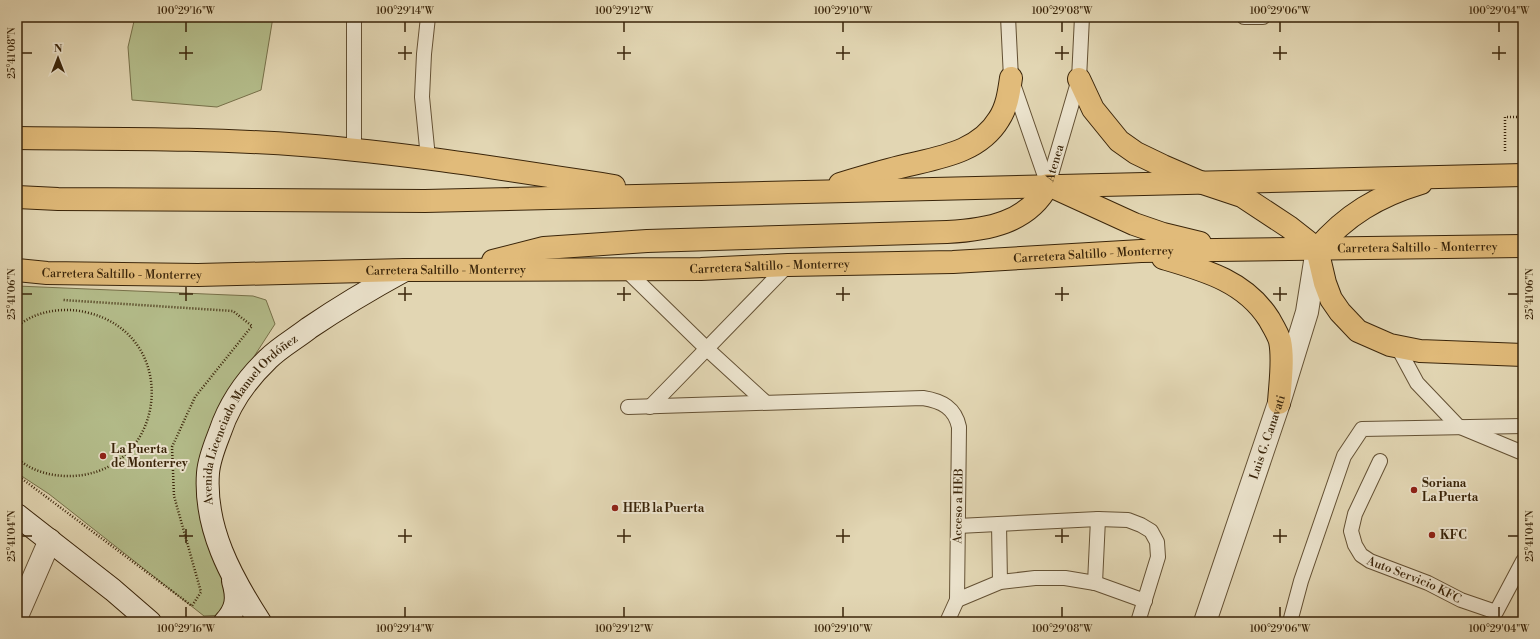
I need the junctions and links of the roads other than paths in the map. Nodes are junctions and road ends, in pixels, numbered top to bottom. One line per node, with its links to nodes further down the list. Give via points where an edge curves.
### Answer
1 (354, 17): 10 (lane)
2 (428, 17): 11 (lane, via 422,97)
3 (1008, 17): 7 (lane, Atenea)
4 (1082, 17): 8 (lane, Atenea)
5 (1244, 17): 6 (lane)
6 (1263, 17)
7 (1011, 78): 15 (lane, Atenea); 16 (main road, via 1007,101 1000,119 979,141 942,158 892,169)
8 (1079, 79): 14 (main road, via 1093,109 1119,141 1136,153); 15 (lane, Atenea)
9 (17, 138): 10 (main road, via 241,142)
10 (354, 150): 11 (main road)
11 (428, 158): 17 (main road)
12 (1514, 175): 13 (main road)
13 (1442, 177): 14 (main road); 20 (main road, via 1410,187 1360,209 1338,226)
14 (1200, 182): 15 (main road); 20 (main road, via 1242,196)
15 (1048, 185): 16 (main road); 22 (main road, via 1134,224); 24 (main road, via 1035,205 1019,216 983,229 647,241 544,248)
16 (813, 193): 17 (main road)
17 (670, 194): 18 (main road, via 425,201)
18 (17, 197)
19 (1523, 246): 20 (main road, Carretera Saltillo - Monterrey)
20 (1317, 249): 22 (main road, Carretera Saltillo - Monterrey); 28 (main road, via 1325,283 1340,312 1358,330); 32 (main road, Luis G. Canavati, via 1307,312)
21 (1141, 251): 22 (main road, Carretera Saltillo - Monterrey); 23 (main road, Carretera Saltillo - Monterrey, via 953,262); 32 (main road, via 1199,268 1229,281 1255,300 1280,342)
22 (1227, 251)
23 (788, 265): 25 (main road, Carretera Saltillo - Monterrey); 29 (lane)
24 (458, 269): 25 (main road, Carretera Saltillo - Monterrey); 27 (main road, Carretera Saltillo - Monterrey)
25 (625, 269): 29 (lane)
26 (17, 270): 27 (main road, Carretera Saltillo - Monterrey, via 47,273 198,275)
27 (405, 270): 45 (main road, Avenida Licenciado Manuel Ordóñez, via 325,316 285,344 245,385 226,414 208,471 208,495 211,519)
28 (1397, 346): 30 (main road, via 1420,351); 35 (lane, via 1417,383)
29 (706, 348): 31 (lane); 34 (lane)
30 (1523, 355)
31 (765, 402): 34 (lane); 42 (lane, Acceso a HEB, via 923,398 935,400 954,412 959,428)
32 (1279, 403): 56 (main road, Luis G. Canavati)
33 (628, 407): 34 (lane)
34 (650, 407)
35 (1458, 426): 36 (lane); 37 (lane); 57 (lane, via 1362,429 1344,456 1301,581)
36 (1523, 426)
37 (1523, 452)
38 (1380, 461): 44 (lane, Auto Servicio KFC, via 1351,531 1354,545 1361,555 1461,600 1496,612)
39 (17, 515): 43 (main road)
40 (1098, 519): 41 (lane); 47 (lane); 49 (lane, via 1128,520 1151,531 1157,542 1158,558)
41 (999, 524): 42 (lane); 46 (lane)
42 (958, 526): 48 (lane, Acceso a HEB)
43 (50, 540): 50 (main road); 51 (main road)
44 (1523, 561)
45 (232, 574): 52 (main road, via 237,594 236,607); 53 (main road, Avenida Licenciado Manuel Ordóñez)
46 (1000, 582): 47 (lane, via 1065,578); 48 (lane)
47 (1094, 583): 49 (lane)
48 (957, 600): 54 (lane, Acceso a HEB)
49 (1145, 601): 55 (lane)
50 (17, 616)
51 (150, 622)
52 (225, 622)
53 (260, 622)
54 (947, 622)
55 (1138, 622)
56 (1204, 622)
57 (1290, 622)

